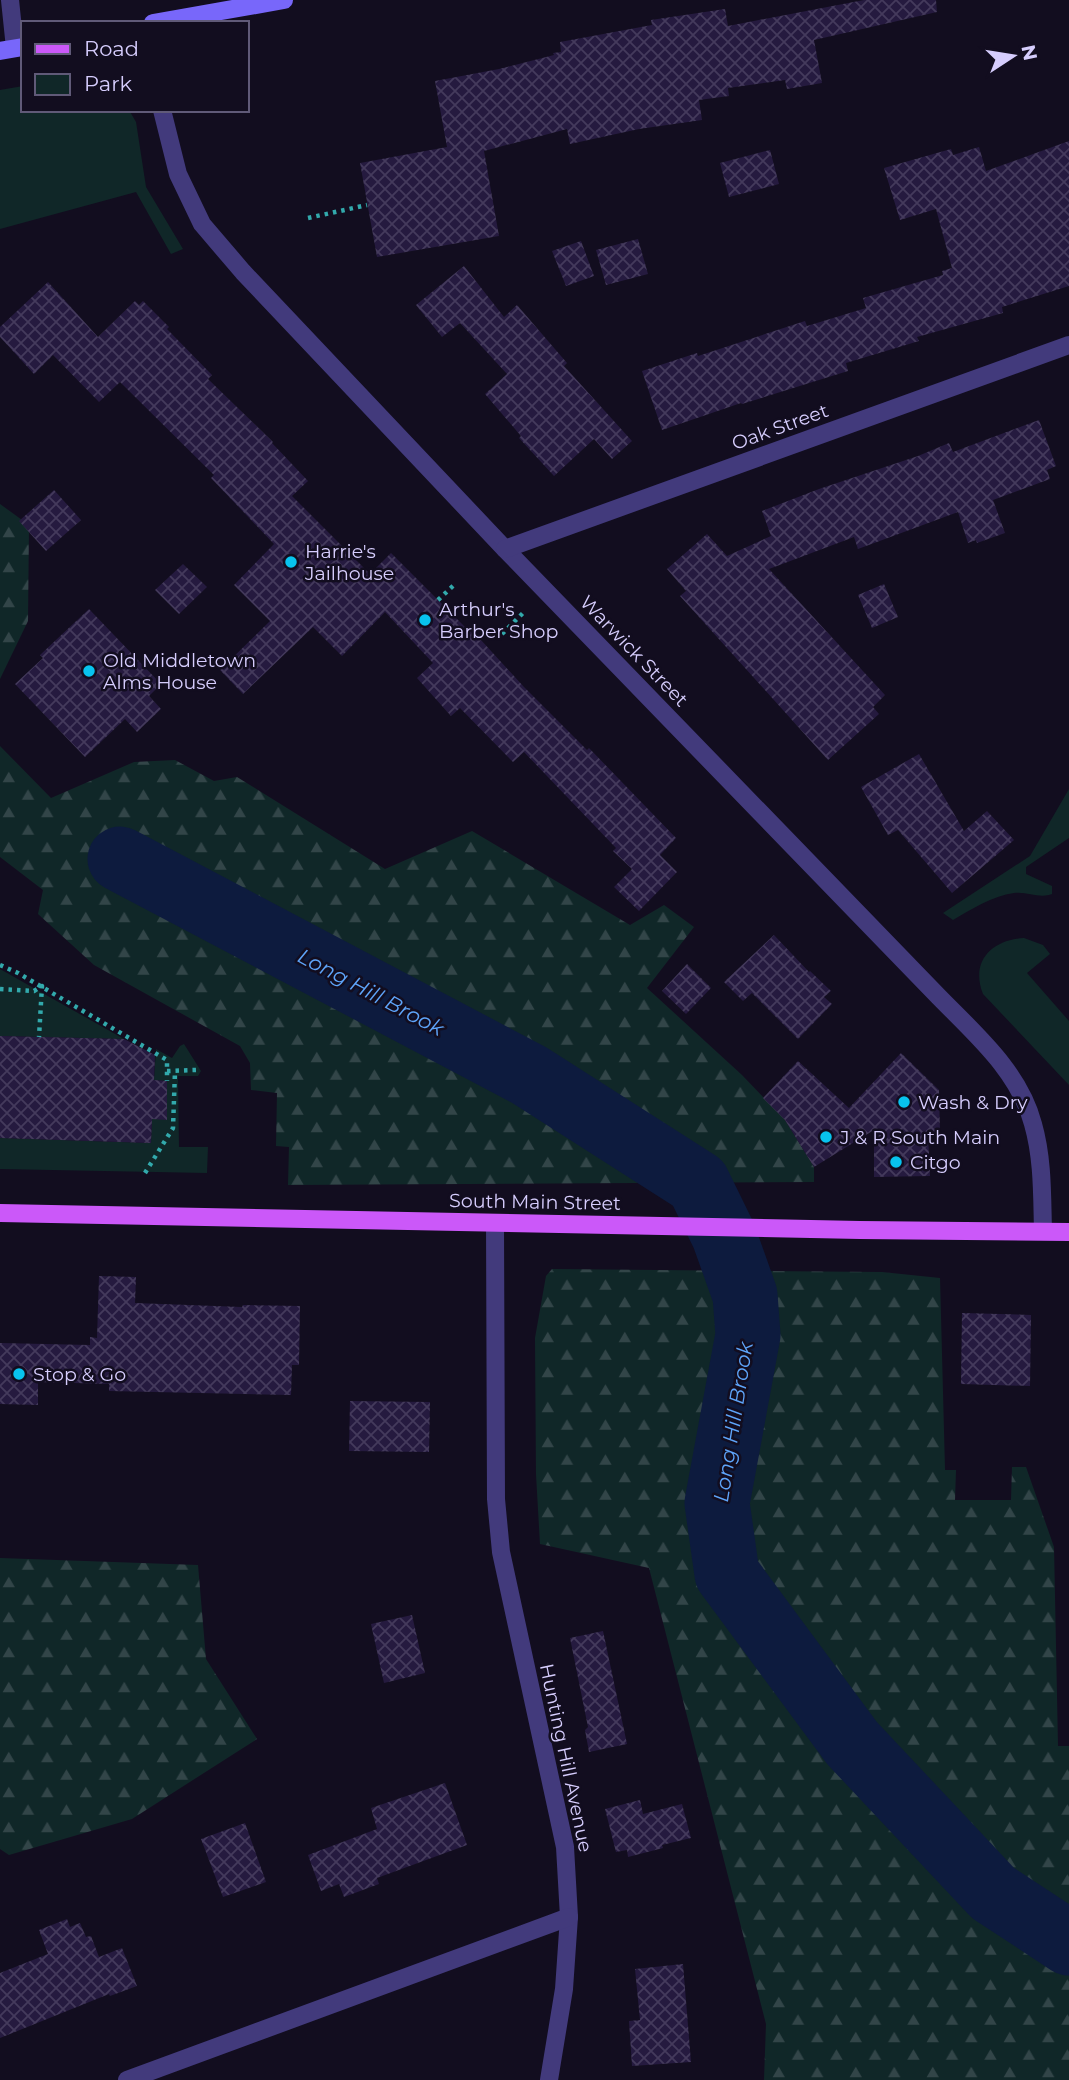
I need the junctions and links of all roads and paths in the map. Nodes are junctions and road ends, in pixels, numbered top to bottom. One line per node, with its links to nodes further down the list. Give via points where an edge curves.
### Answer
1 (10, 0): 4 (street)
2 (284, 0): 3 (street)
3 (164, 21)
4 (12, 49)
5 (162, 112): 9 (street, Warwick Street, via 178,174 202,224)
6 (367, 205): 7 (path)
7 (308, 218)
8 (1069, 345): 9 (street, Oak Street)
9 (505, 549): 25 (street, Warwick Street, via 1005,1067 1033,1123)
10 (454, 585): 11 (path)
11 (438, 600)
12 (527, 609): 13 (path)
13 (502, 634)
14 (0, 965): 15 (path)
15 (42, 986): 16 (path, via 34,991); 17 (path); 20 (path, via 167,1060)
16 (0, 989)
17 (39, 1037)
18 (196, 1070): 19 (path)
19 (175, 1071): 20 (path); 22 (path, via 173,1128)
20 (167, 1072): 21 (path)
21 (167, 1081)
22 (145, 1173)
23 (0, 1213): 24 (main road, South Main Street)
24 (495, 1223): 25 (main road, South Main Street); 27 (street, Hunting Hill Avenue, via 496,1499 501,1552 565,1847)
25 (1043, 1231): 26 (main road, South Main Street)
26 (1069, 1232)
27 (569, 1917): 28 (street); 29 (street, Hunting Hill Avenue, via 564,1989)
28 (127, 2080)
29 (549, 2080)

